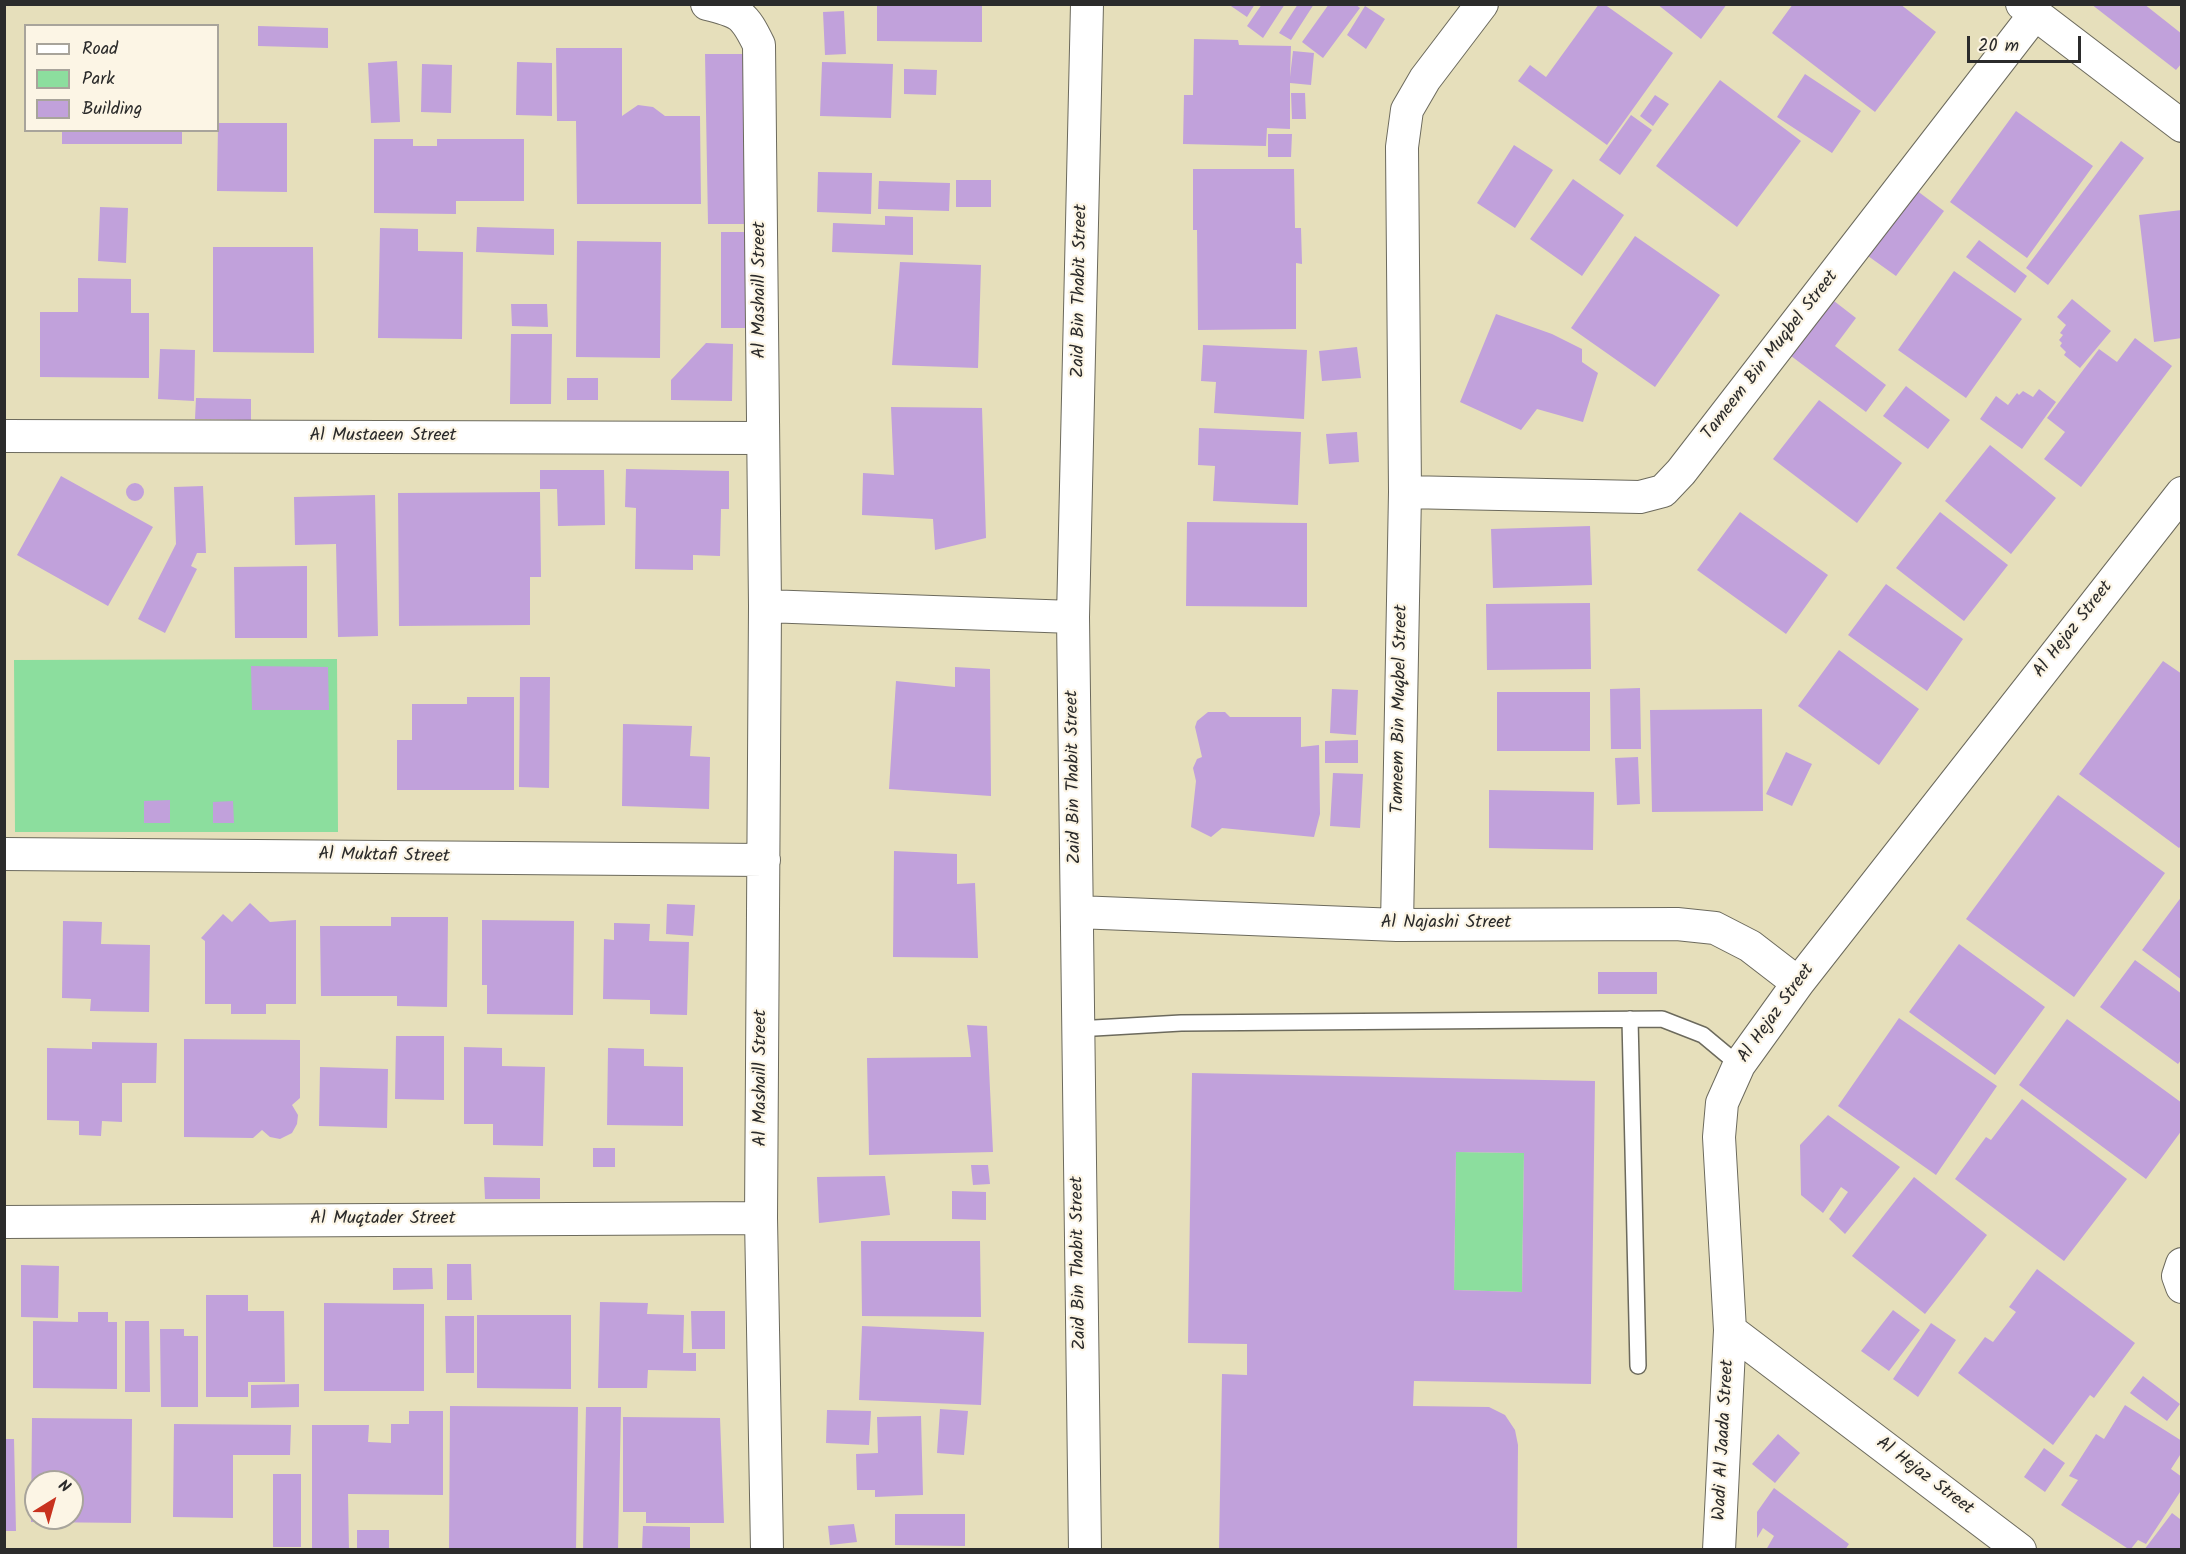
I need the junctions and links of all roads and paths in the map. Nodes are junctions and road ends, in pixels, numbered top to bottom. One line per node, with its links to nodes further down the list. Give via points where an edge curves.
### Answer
1 (707, 4): 7 (street, Al Mashaill Street, via 735,11 750,27 759,45)
2 (1087, 4): 11 (street, Zaid Bin Thabit Street)
3 (1482, 4): 8 (street, Tameem Bin Muqbel Street, via 1425,79 1407,110 1402,147)
4 (2029, 9): 5 (street, Tameem Bin Muqbel Street); 8 (street, Tameem Bin Muqbel Street, via 1663,491 1640,496)
5 (2181, 126)
6 (4, 436): 7 (street, Al Mustaeen Street)
7 (761, 438): 10 (street, Al Mashaill Street)
8 (1405, 492): 15 (street, Tameem Bin Muqbel Street)
9 (2181, 493): 16 (street, Al Hejaz Street)
10 (765, 606): 11 (street); 13 (street, Al Mashaill Street)
11 (1073, 617): 14 (street, Zaid Bin Thabit Street)
12 (4, 854): 13 (street, Al Muktafi Street)
13 (764, 860): 20 (street, Al Mashaill Street)
14 (1077, 912): 15 (street, Al Najashi Street); 18 (street, Zaid Bin Thabit Street)
15 (1397, 925): 16 (street, Al Najashi Street, via 1677,924 1715,928 1750,946)
16 (1798, 983): 19 (street, Al Hejaz Street)
17 (1630, 1018): 18 (lane, via 1181,1023); 19 (lane, via 1662,1019 1683,1025 1722,1048); 25 (lane)
18 (1077, 1029): 27 (street, Zaid Bin Thabit Street)
19 (1738, 1065): 24 (street, Al Hejaz Street, via 1722,1103 1719,1137)
20 (761, 1218): 21 (street, Al Muqtader Street); 26 (street, Al Mashaill Street)
21 (4, 1222)
22 (2181, 1264): 23 (street)
23 (2181, 1287)
24 (1730, 1330): 28 (street, Wadi Al Jaada Street); 29 (street, Al Hejaz Street)
25 (1638, 1366)
26 (767, 1550)
27 (1085, 1550)
28 (1719, 1550)
29 (2020, 1550)

